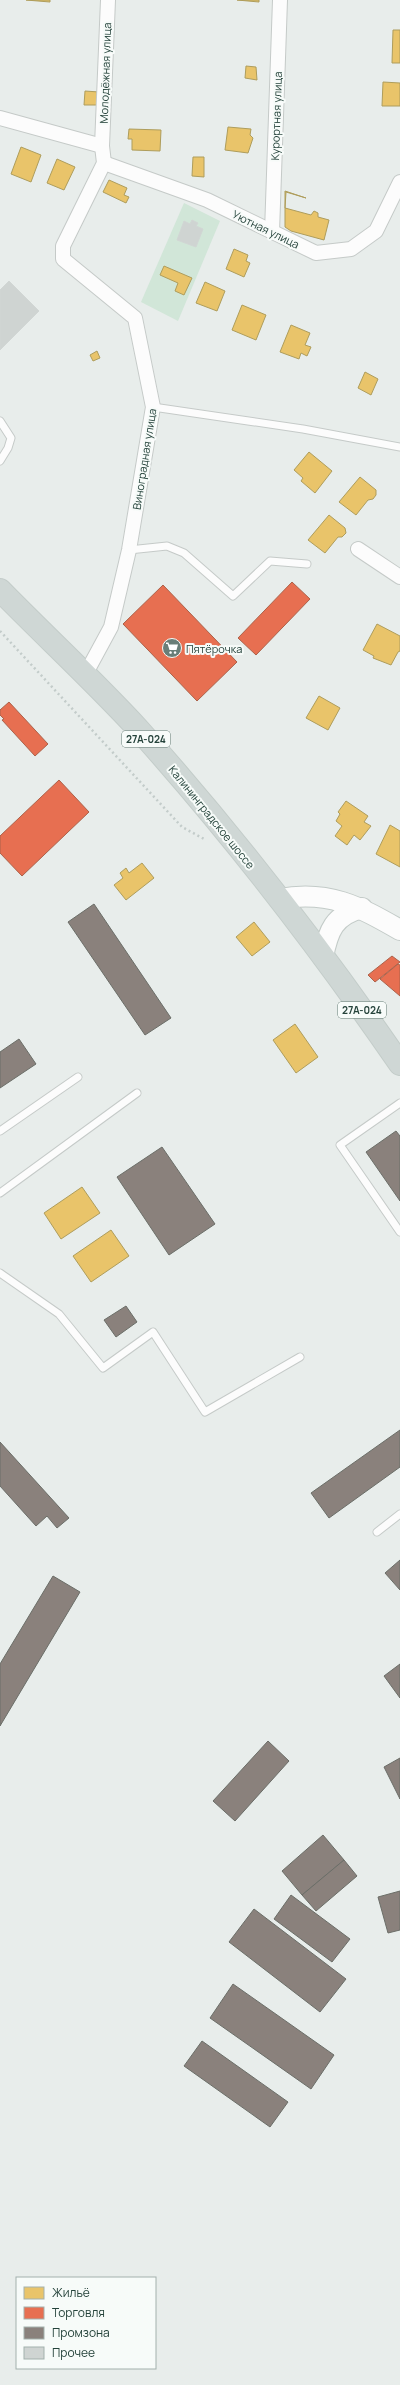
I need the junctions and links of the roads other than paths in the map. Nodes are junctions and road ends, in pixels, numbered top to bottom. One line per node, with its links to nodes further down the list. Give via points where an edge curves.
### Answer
1 (108, 0): 4 (street, Молодёжная улица)
2 (280, 0): 7 (street, Курортная улица)
3 (0, 118): 4 (street)
4 (102, 146): 5 (street)
5 (104, 163): 7 (street, Уютная улица, via 207,200); 8 (street, Виноградная улица, via 63,246 63,260 135,318)
6 (400, 182): 7 (street, Уютная улица, via 376,231 351,249 316,253)
7 (272, 232)
8 (153, 407): 10 (lane, via 303,429); 13 (street, Виноградная улица)
9 (0, 421): 11 (lane, via 11,438)
10 (400, 447)
11 (0, 461)
12 (358, 549): 15 (street)
13 (129, 550): 14 (lane, via 167,546 184,553 233,596 270,561); 17 (street, Виноградная улица, via 111,627)
14 (307, 564)
15 (400, 577)
16 (0, 590): 17 (main road, Калининградское шоссе / 27А-024)
17 (85, 675): 18 (main road, Калининградское шоссе / 27А-024, via 202,801)
18 (279, 900): 19 (main road, via 295,896 323,898); 21 (main road, Калининградское шоссе / 27А-024)
19 (362, 908): 20 (main road); 21 (main road, via 349,911 332,928)
20 (400, 930)
21 (323, 957): 22 (main road, Калининградское шоссе / 27А-024)
22 (400, 1064)
23 (78, 1077): 26 (lane)
24 (136, 1093): 27 (lane)
25 (400, 1103): 28 (lane, via 340,1145)
26 (0, 1131)
27 (0, 1193)
28 (400, 1232)
29 (0, 1273): 30 (lane, via 58,1314 102,1368 153,1332 205,1412)
30 (300, 1358)
31 (400, 1514): 32 (lane)
32 (377, 1532)

